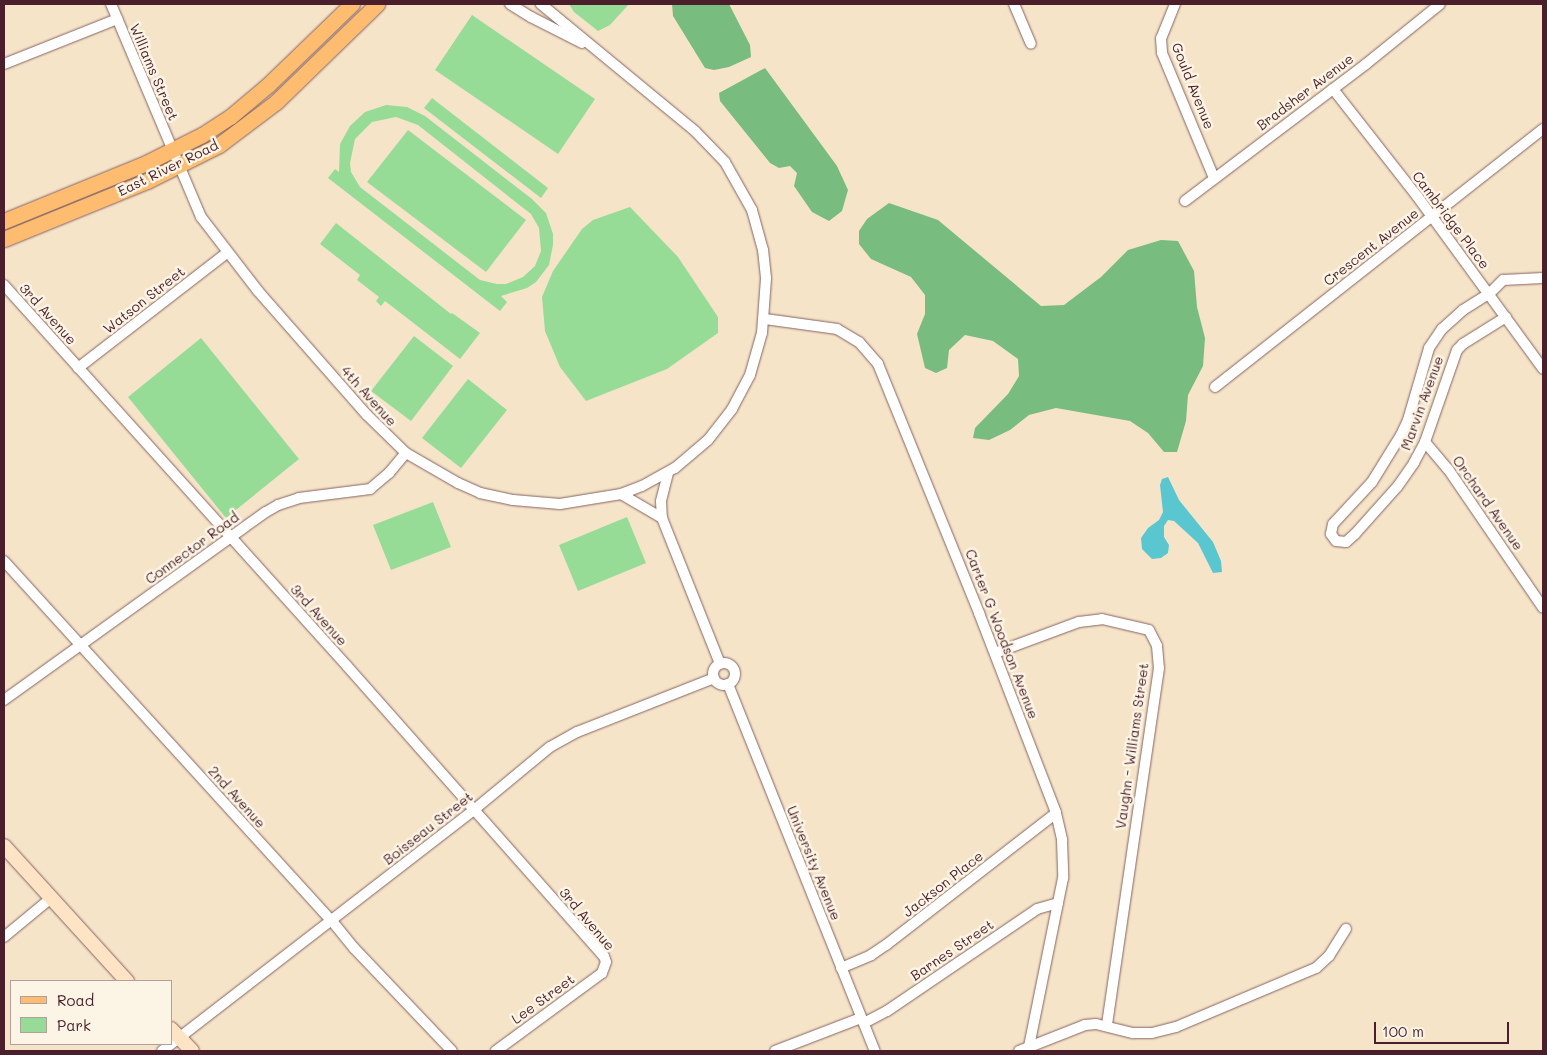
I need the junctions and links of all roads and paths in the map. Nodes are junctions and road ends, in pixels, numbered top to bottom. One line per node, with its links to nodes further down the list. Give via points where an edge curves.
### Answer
1 (111, 4): 9 (street, Williams Street)
2 (350, 4): 15 (main road, East River Road, via 245,105 222,123)
3 (377, 4): 16 (main road, East River Road, via 261,115)
4 (510, 4): 11 (street)
5 (541, 4): 11 (street)
6 (1014, 4): 10 (street)
7 (1175, 4): 17 (street, Gould Avenue, via 1161,38 1162,53)
8 (1440, 4): 13 (street, Bradsher Avenue)
9 (117, 19): 12 (street); 15 (street, Williams Street)
10 (1031, 44)
11 (594, 49): 27 (street, 4th Avenue, via 701,137 733,174 752,210 764,250)
12 (4, 64)
13 (1332, 89): 17 (street, Bradsher Avenue); 19 (street, Cambridge Place)
14 (1543, 129): 19 (street, Crescent Avenue)
15 (173, 151): 16 (street, 4th Avenue); 20 (main road, East River Road)
16 (179, 166): 21 (main road, East River Road); 22 (street, 4th Avenue, via 201,217)
17 (1214, 178): 18 (street, Bradsher Avenue)
18 (1185, 201)
19 (1432, 217): 25 (street, Cambridge Place); 30 (street, Crescent Avenue)
20 (4, 221)
21 (4, 239)
22 (227, 253): 28 (street, Watson Street); 32 (street, 4th Avenue, via 367,416)
23 (1543, 278): 25 (street, Marvin Avenue, via 1503,280)
24 (4, 285): 28 (street, 3rd Avenue)
25 (1489, 294): 26 (street, Cambridge Place); 31 (street, Marvin Avenue, via 1451,320 1434,340 1401,435 1372,482 1333,524 1333,539 1346,542 1355,534 1402,481)
26 (1506, 317): 29 (street, Cambridge Place); 31 (street, Marvin Avenue, via 1457,350)
27 (765, 319): 33 (street, 4th Avenue, via 752,368 732,410 708,440); 40 (street, Carter G Woodson Avenue, via 837,329 859,342 874,359)
28 (78, 368): 36 (street, 3rd Avenue)
29 (1543, 369)
30 (1215, 387)
31 (1425, 442): 38 (street, Orchard Avenue, via 1448,469)
32 (406, 453): 34 (street, 4th Avenue, via 458,483 514,500 560,504); 36 (street, Connector Road, via 370,489 288,501)
33 (668, 473): 34 (street, 4th Avenue); 35 (street, University Avenue, via 661,501)
34 (621, 494): 35 (street)
35 (662, 518): 41 (street, University Avenue)
36 (231, 537): 39 (street, Connector Road); 45 (street, 3rd Avenue)
37 (4, 560): 39 (street, 2nd Avenue)
38 (1543, 608)
39 (81, 646): 44 (street, Connector Road); 50 (street, 2nd Avenue)
40 (995, 653): 46 (street, Carter G Woodson Avenue); 57 (street, Vaughn - Williams Street, via 1079,622 1102,619 1149,630 1157,646 1159,668)
41 (720, 664): 42 (street, via 714,670); 43 (street, University Avenue, via 725,663 734,669 734,679)
42 (714, 678): 43 (street, via 718,684); 45 (street, Boisseau Street, via 577,732 550,747)
43 (728, 684): 54 (street, University Avenue)
44 (4, 700)
45 (475, 809): 50 (street, Boisseau Street); 53 (street, 3rd Avenue, via 604,956)
46 (1056, 813): 49 (street, Carter G Woodson Avenue, via 1063,859); 54 (street, Jackson Place, via 886,945)
47 (4, 846): 48 (main road)
48 (50, 899): 52 (street); 55 (main road)
49 (1058, 904): 56 (street, Barnes Street, via 1037,909 887,1011); 59 (street, Carter G Woodson Avenue)
50 (332, 921): 58 (street, Boisseau Street); 61 (street, 2nd Avenue, via 380,977)
51 (1346, 928): 57 (street, via 1329,956 1316,968 1209,1015 1152,1033 1134,1033)
52 (4, 937)
53 (604, 968): 62 (street, Lee Street, via 602,973)
54 (841, 968): 56 (street, University Avenue)
55 (126, 980)
56 (862, 1021): 63 (street, Barnes Street); 64 (street, University Avenue)
57 (1107, 1026): 59 (street, via 1085,1025)
58 (176, 1034): 60 (main road)
59 (1024, 1049)
60 (192, 1051)
61 (452, 1051)
62 (496, 1051)
63 (775, 1051)
64 (874, 1051)

